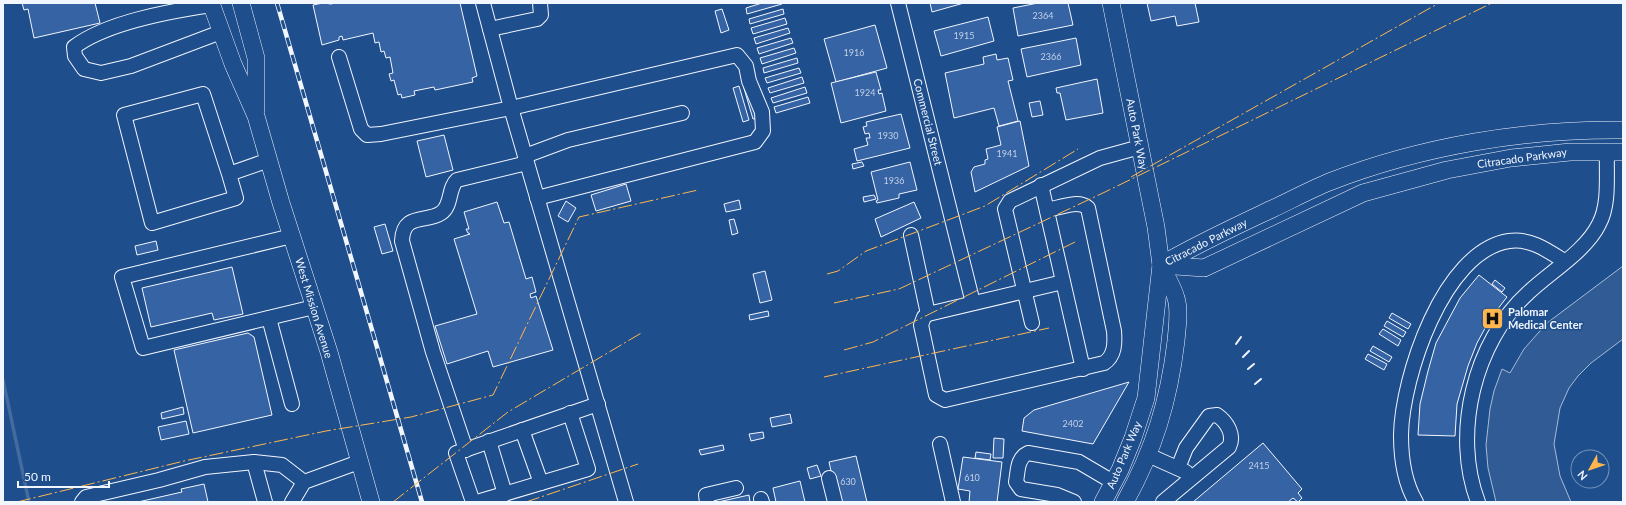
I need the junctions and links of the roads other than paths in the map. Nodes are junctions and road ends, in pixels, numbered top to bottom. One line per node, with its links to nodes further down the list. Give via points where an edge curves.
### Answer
1 (241, 3): 13 (main road, West Mission Avenue, via 256,58)
2 (483, 3): 8 (street)
3 (540, 3): 8 (street, via 541,15 537,19)
4 (898, 3): 29 (street, Commercial Street)
5 (1111, 3): 15 (main road, Auto Park Way)
6 (212, 4): 7 (street); 9 (main road, West Mission Avenue)
7 (148, 10): 9 (street, via 86,38 74,47 75,56 84,69 100,73 131,66)
8 (490, 29): 11 (street)
9 (221, 32): 13 (main road, West Mission Avenue)
10 (338, 57): 11 (street, via 361,129 367,135)
11 (511, 108): 17 (street); 21 (street, via 737,55 746,66 749,81 762,112 763,131 755,142)
12 (682, 113): 17 (street, via 568,140)
13 (256, 116): 18 (main road, West Mission Avenue)
14 (1623, 130): 26 (main road, Citracado Parkway, via 1502,137 1385,163 1329,182)
15 (1140, 147): 20 (street, via 1100,158); 26 (main road, Auto Park Way)
16 (1615, 152): 25 (street, via 1600,222 1589,238); 26 (main road, Citracado Parkway, via 1523,156 1447,170 1363,193 1204,268)
17 (526, 159): 21 (street); 41 (street, via 458,180 452,184 446,207 441,213 417,219 402,233 402,241 433,352)
18 (269, 160): 19 (street); 24 (main road, West Mission Avenue)
19 (229, 174): 19 (street, via 203,94 124,115 152,224 236,198)
20 (1041, 185): 22 (street); 28 (street, via 1010,201 1006,209)
21 (537, 198): 36 (street)
22 (1047, 210): 27 (street); 34 (street, via 1078,203 1088,208 1115,342 1110,360 1104,364)
23 (911, 235): 31 (street)
24 (292, 236): 30 (main road, West Mission Avenue); 32 (street, via 122,277 143,348)
25 (1564, 261): 67 (street, via 1541,246 1526,241 1508,241 1495,245 1474,259 1442,297 1413,368 1403,418 1403,464 1409,488); 68 (street, via 1518,303 1497,332 1484,358 1471,403 1467,437 1469,471)
26 (1161, 265): 42 (main road, Auto Park Way, via 1177,299 1178,321 1165,408); 49 (main road, Auto Park Way, via 1146,398 1133,438)
27 (1063, 282): 28 (street); 34 (street)
28 (1025, 291): 29 (street); 33 (street)
29 (973, 303): 31 (street)
30 (314, 307): 32 (street); 44 (main road, West Mission Avenue)
31 (928, 314): 34 (street, via 921,325 936,395 940,399 945,400)
32 (269, 318): 35 (street)
33 (1032, 323)
34 (1083, 368)
35 (292, 404)
36 (598, 404): 37 (street); 59 (street)
37 (570, 413): 38 (street); 50 (street, via 588,469)
38 (522, 430): 39 (street); 50 (street)
39 (489, 441): 41 (street); 52 (street)
40 (940, 444): 62 (street)
41 (466, 450): 57 (street, via 456,453)
42 (1148, 455): 45 (street); 65 (main road, Auto Park Way)
43 (254, 462): 48 (street, via 282,465); 53 (street, via 205,467 86,497); 54 (street)
44 (359, 462): 48 (street); 56 (main road, West Mission Avenue)
45 (1178, 468): 46 (street); 46 (street, via 1186,448 1209,416 1217,415 1226,422 1231,442 1229,447)
46 (1195, 476): 66 (street)
47 (829, 478): 61 (street)
48 (304, 482): 55 (street)
49 (1113, 482): 63 (street, via 1079,462 1028,453 1023,455 1016,482 1021,489 1057,495); 64 (main road, Auto Park Way)
50 (541, 483): 52 (street)
51 (736, 488): 60 (street, via 706,495)
52 (505, 494): 58 (street)
53 (82, 502)
54 (265, 502)
55 (292, 502)
56 (371, 502)
57 (473, 502)
58 (476, 502)
59 (626, 502)
60 (707, 502)
61 (835, 502)
62 (953, 502)
63 (1074, 502)
64 (1103, 502)
65 (1124, 502)
66 (1163, 502)
67 (1416, 502)
68 (1478, 502)

